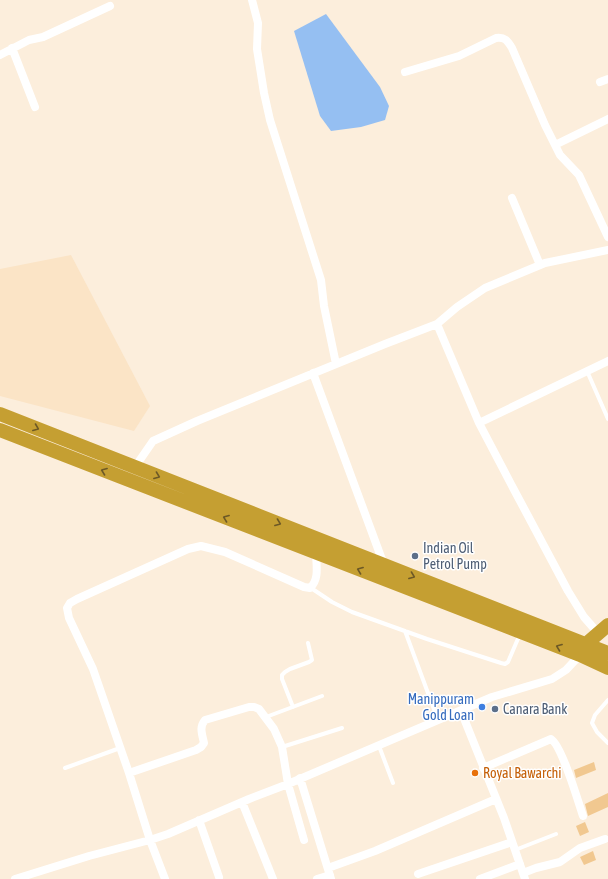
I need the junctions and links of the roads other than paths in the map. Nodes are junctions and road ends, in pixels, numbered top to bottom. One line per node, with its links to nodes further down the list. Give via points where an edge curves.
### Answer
1 (252, 0): 17 (street, via 258,24 257,49 270,120 321,280)
2 (110, 6): 3 (street, via 44,37 32,39)
3 (12, 48): 4 (street); 8 (street)
4 (0, 55)
5 (405, 72): 10 (street, via 459,56 502,37 512,48)
6 (608, 79): 7 (street)
7 (600, 82)
8 (35, 107)
9 (608, 119): 10 (street)
10 (555, 145): 12 (street, via 560,155 579,175)
11 (512, 198): 14 (street)
12 (608, 238)
13 (608, 250): 14 (street)
14 (540, 265): 15 (street, via 485,288)
15 (436, 324): 17 (street); 22 (street)
16 (608, 360): 18 (street)
17 (336, 364): 19 (street)
18 (587, 371): 21 (lane); 22 (street)
19 (313, 373): 24 (street, via 153,441); 26 (street)
20 (0, 414): 24 (highway, one-way to 24)
21 (608, 419)
22 (479, 423): 28 (street, via 584,617)
23 (0, 430): 25 (highway, one-way to 23)
24 (135, 467): 26 (highway, one-way to 26)
25 (316, 553): 27 (street, via 317,578); 30 (highway, one-way to 25)
26 (384, 565): 32 (highway, one-way to 32)
27 (310, 588): 29 (lane, via 352,612); 45 (street, via 225,552 201,546 188,549 70,603 67,608 69,618 93,669)
28 (603, 629): 32 (highway)
29 (405, 631): 30 (lane, via 505,664 511,656); 40 (lane)
30 (520, 632): 32 (highway, one-way to 30)
31 (308, 643): 37 (lane, via 312,660 282,675)
32 (583, 650): 33 (highway); 34 (highway); 38 (street, via 566,670 552,679 500,694)
33 (608, 653)
34 (608, 668)
35 (322, 696): 37 (lane)
36 (608, 700): 42 (lane, via 595,715 592,723)
37 (293, 707): 39 (lane)
38 (461, 712): 40 (street); 47 (street)
39 (266, 717): 44 (street); 48 (street, via 259,709 249,707 206,720 202,723 204,743 201,747)
40 (438, 721): 43 (street)
41 (342, 728): 44 (lane)
42 (608, 743)
43 (378, 745): 49 (street); 50 (lane)
44 (282, 747): 51 (street)
45 (120, 748): 46 (lane); 48 (street)
46 (65, 768)
47 (483, 768): 52 (street); 54 (street, via 551,738 557,745)
48 (129, 773): 58 (street)
49 (300, 778): 51 (street); 63 (street)
50 (393, 783)
51 (288, 784): 53 (street); 59 (street)
52 (496, 799): 60 (street); 63 (street, via 374,851)
53 (242, 802): 55 (street); 69 (street)
54 (583, 816)
55 (200, 820): 58 (street); 66 (street)
56 (556, 834): 61 (lane)
57 (605, 839): 65 (street, via 580,848 560,862 536,868)
58 (150, 840): 67 (street); 68 (street)
59 (304, 840)
60 (512, 842): 61 (street); 64 (street)
61 (515, 850): 62 (street)
62 (520, 864): 65 (street); 71 (street)
63 (330, 874): 70 (street)
64 (418, 874)
65 (524, 876)
66 (220, 877)
67 (15, 879)
68 (165, 879)
69 (273, 879)
70 (317, 879)
71 (480, 879)

